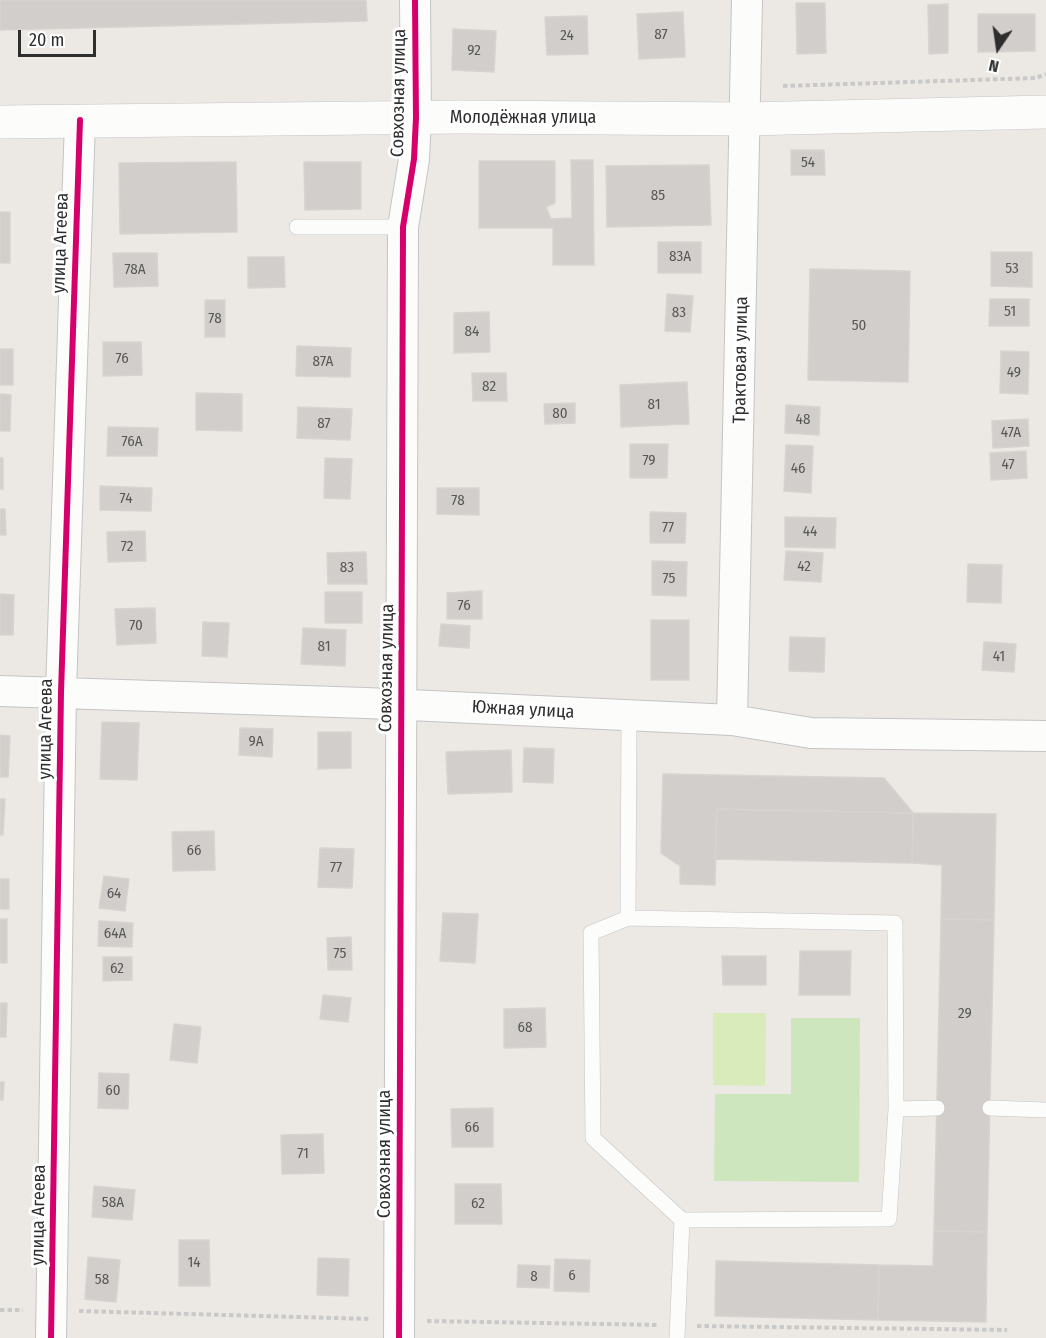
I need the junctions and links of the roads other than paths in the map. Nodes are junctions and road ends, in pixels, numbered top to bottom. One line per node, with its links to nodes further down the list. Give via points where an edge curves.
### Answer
1 (415, 0): 4 (street, Совхозная улица)
2 (747, 0): 5 (street, Трактовая улица)
3 (1046, 112): 5 (street, Молодёжная улица)
4 (416, 118): 5 (street, Молодёжная улица); 6 (street, Молодёжная улица); 8 (street, Совхозная улица)
5 (746, 119): 14 (street, Трактовая улица)
6 (80, 120): 7 (street, Молодёжная улица); 11 (street, улица Агеева)
7 (0, 122)
8 (403, 226): 9 (lane); 12 (street, Совхозная улица)
9 (297, 227)
10 (0, 691): 11 (street, Южная улица)
11 (61, 692): 12 (street, Южная улица); 22 (street, улица Агеева)
12 (401, 705): 13 (street, Южная улица); 23 (street, Совхозная улица)
13 (629, 715): 14 (street, Южная улица); 16 (lane)
14 (732, 720): 15 (street, Южная улица, via 811,733)
15 (1046, 736)
16 (628, 918): 17 (lane, via 895,923); 21 (lane, via 591,933 592,1138)
17 (896, 1108): 18 (lane); 21 (lane, via 889,1219)
18 (937, 1108)
19 (990, 1108): 20 (lane)
20 (1046, 1110)
21 (682, 1220): 24 (lane)
22 (52, 1324)
23 (399, 1329)
24 (677, 1332)

